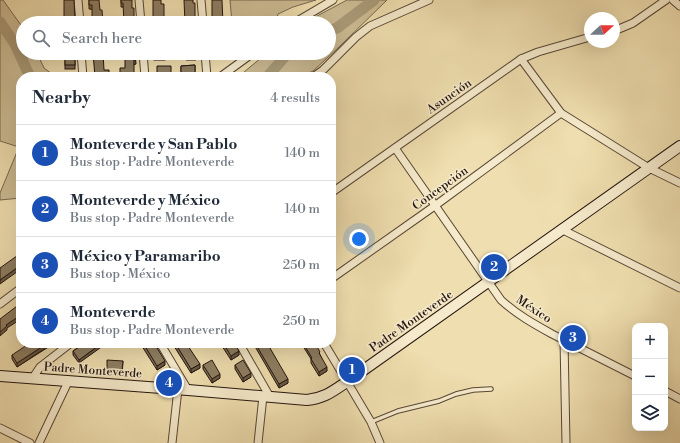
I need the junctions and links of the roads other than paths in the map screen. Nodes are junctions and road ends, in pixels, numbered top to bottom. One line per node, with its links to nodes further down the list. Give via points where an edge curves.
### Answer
1 (78, 0): 9 (street)
2 (139, 0): 10 (street)
3 (201, 0): 11 (street)
4 (332, 0): 12 (street)
5 (429, 0): 15 (street, via 370,26)
6 (666, 0): 13 (street, via 633,23)
7 (673, 0): 8 (street)
8 (680, 6)
9 (79, 16)
10 (140, 16)
11 (202, 16)
12 (306, 16)
13 (620, 28)
14 (584, 39): 16 (street, Asunción)
15 (336, 57)
16 (521, 59): 27 (street); 29 (street, Asunción)
17 (82, 60): 22 (street)
18 (144, 60): 23 (street)
19 (206, 60): 24 (street)
20 (243, 60): 25 (street)
21 (333, 60): 26 (street)
22 (83, 72)
23 (145, 72)
24 (207, 72)
25 (227, 72)
26 (320, 72)
27 (562, 113): 30 (street); 33 (street, Concepción)
28 (680, 146): 30 (street, Padre Monteverde)
29 (395, 148): 32 (street, Asunción); 33 (street, México)
30 (649, 168): 31 (street); 34 (street, Padre Monteverde)
31 (680, 183)
32 (336, 189)
33 (436, 205): 35 (street, Concepción); 36 (street, México)
34 (561, 229): 36 (street, Padre Monteverde); 37 (street)
35 (336, 275)
36 (488, 282): 40 (street, México, via 511,309); 49 (street, Padre Monteverde)
37 (680, 288)
38 (16, 292): 39 (street)
39 (0, 304)
40 (564, 340): 45 (street, México); 62 (street)
41 (65, 348): 47 (street, via 40,367)
42 (162, 348): 51 (street)
43 (242, 348): 53 (street)
44 (327, 348): 49 (street)
45 (632, 374)
46 (0, 376): 47 (street, Padre Monteverde)
47 (32, 379): 48 (street, Padre Monteverde)
48 (68, 382): 51 (street, Padre Monteverde); 58 (street)
49 (348, 382): 53 (street, Padre Monteverde, via 318,399); 55 (street)
50 (491, 389): 55 (lane, via 456,394 398,411)
51 (183, 390): 53 (street, Padre Monteverde); 59 (street)
52 (668, 393): 54 (street)
53 (266, 396): 60 (street)
54 (680, 399)
55 (371, 422): 61 (street)
56 (0, 428): 57 (street)
57 (30, 443)
58 (39, 443)
59 (172, 443)
60 (258, 443)
61 (380, 443)
62 (566, 443)

